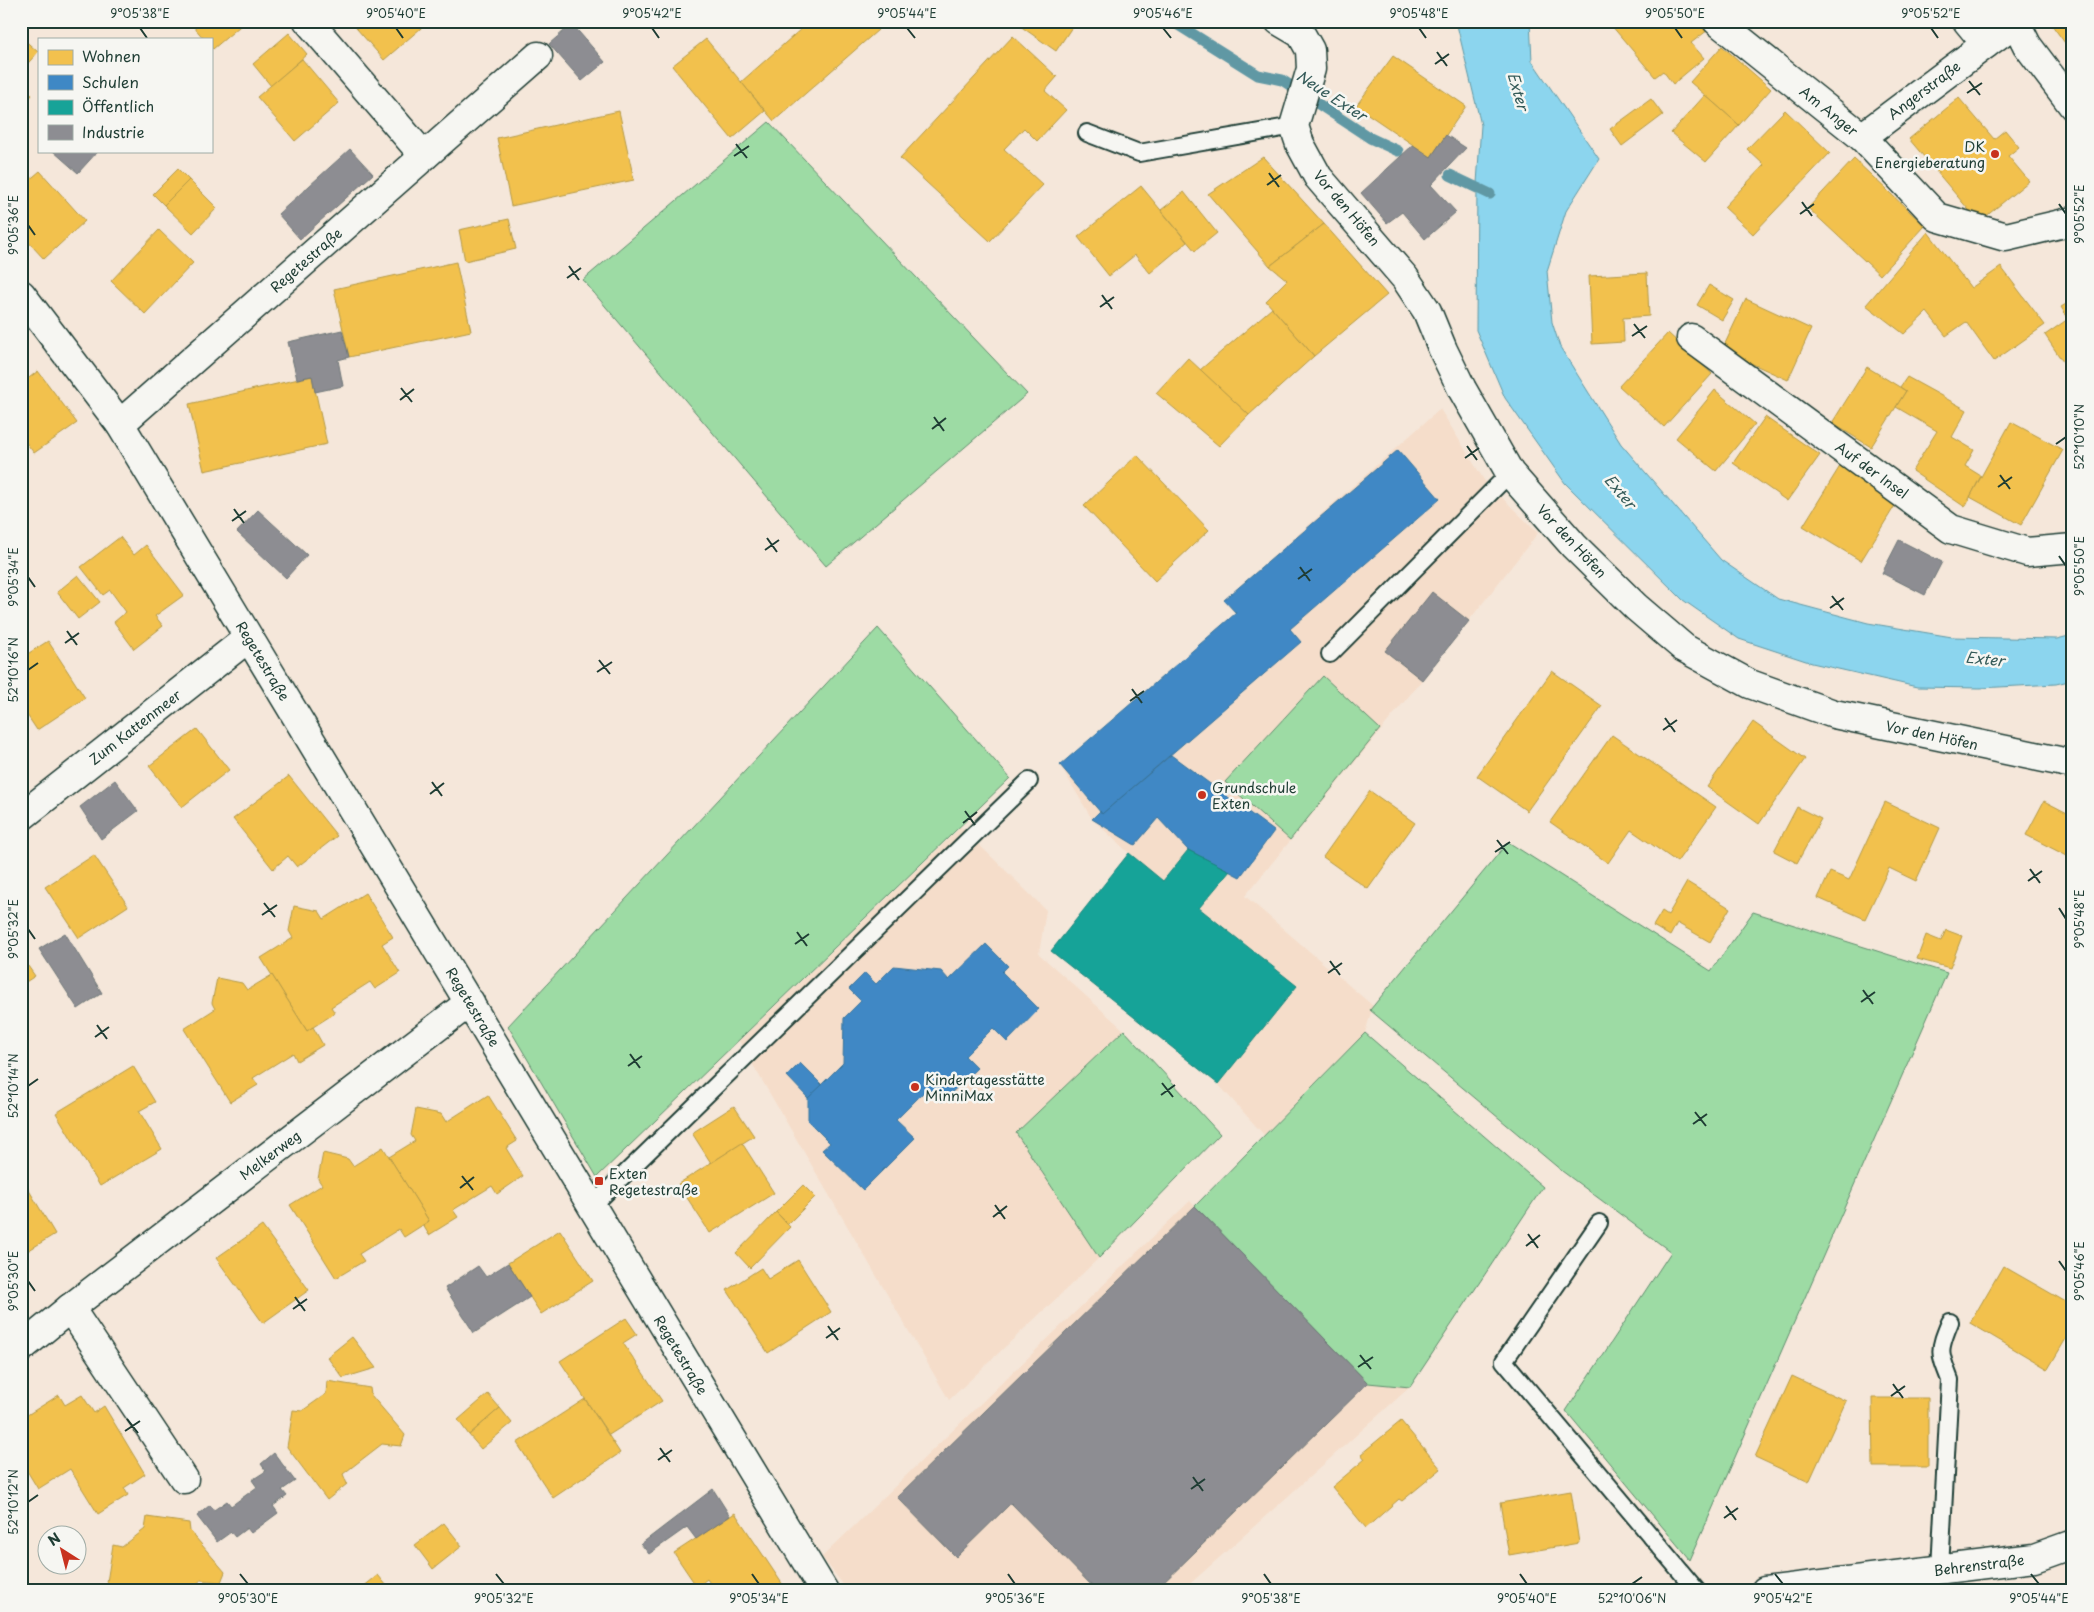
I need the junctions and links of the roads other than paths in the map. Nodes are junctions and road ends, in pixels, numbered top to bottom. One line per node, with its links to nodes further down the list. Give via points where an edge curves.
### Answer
1 (308, 21): 12 (street)
2 (1278, 21): 9 (street, via 1301,34 1310,50 1310,74)
3 (1717, 21): 11 (street, Am Anger)
4 (1968, 21): 6 (street)
5 (2016, 22): 6 (street, Angerstraße); 8 (street, via 2027,44)
6 (1986, 44): 11 (street, Angerstraße)
7 (538, 56): 12 (street, Regetestraße)
8 (2073, 106)
9 (1296, 119): 10 (lane, via 1139,154); 17 (street, Vor den Höfen, via 1300,144 1318,177 1405,278 1427,311 1442,350)
10 (1087, 132)
11 (1862, 137): 13 (street, Am Anger, via 1937,217 2006,237)
12 (424, 156): 16 (street, Regetestraße)
13 (2073, 221)
14 (21, 294): 16 (street, Regetestraße)
15 (1690, 338): 18 (street, Auf der Insel, via 1951,529 2027,552)
16 (120, 424): 19 (street, Regetestraße)
17 (1510, 473): 20 (lane); 21 (street, Vor den Höfen, via 1574,546 1636,607 1684,648 1750,684 1834,714)
18 (2073, 548)
19 (248, 638): 23 (street, Zum Kattenmeer); 24 (street, Regetestraße)
20 (1330, 654)
21 (2073, 764)
22 (1029, 781): 25 (lane)
23 (21, 817)
24 (470, 1002): 25 (street, Regetestraße); 27 (street, Melkerweg)
25 (591, 1207): 33 (street, Regetestraße)
26 (1599, 1223): 34 (lane, via 1504,1361)
27 (70, 1308): 29 (street, Melkerweg); 30 (street)
28 (1950, 1322): 32 (lane, via 1940,1345 1950,1380)
29 (21, 1348)
30 (184, 1479)
31 (2073, 1544): 32 (street, Behrenstraße, via 2034,1558)
32 (1940, 1569): 35 (street, Behrenstraße)
33 (824, 1591)
34 (1697, 1591)
35 (1765, 1591)

